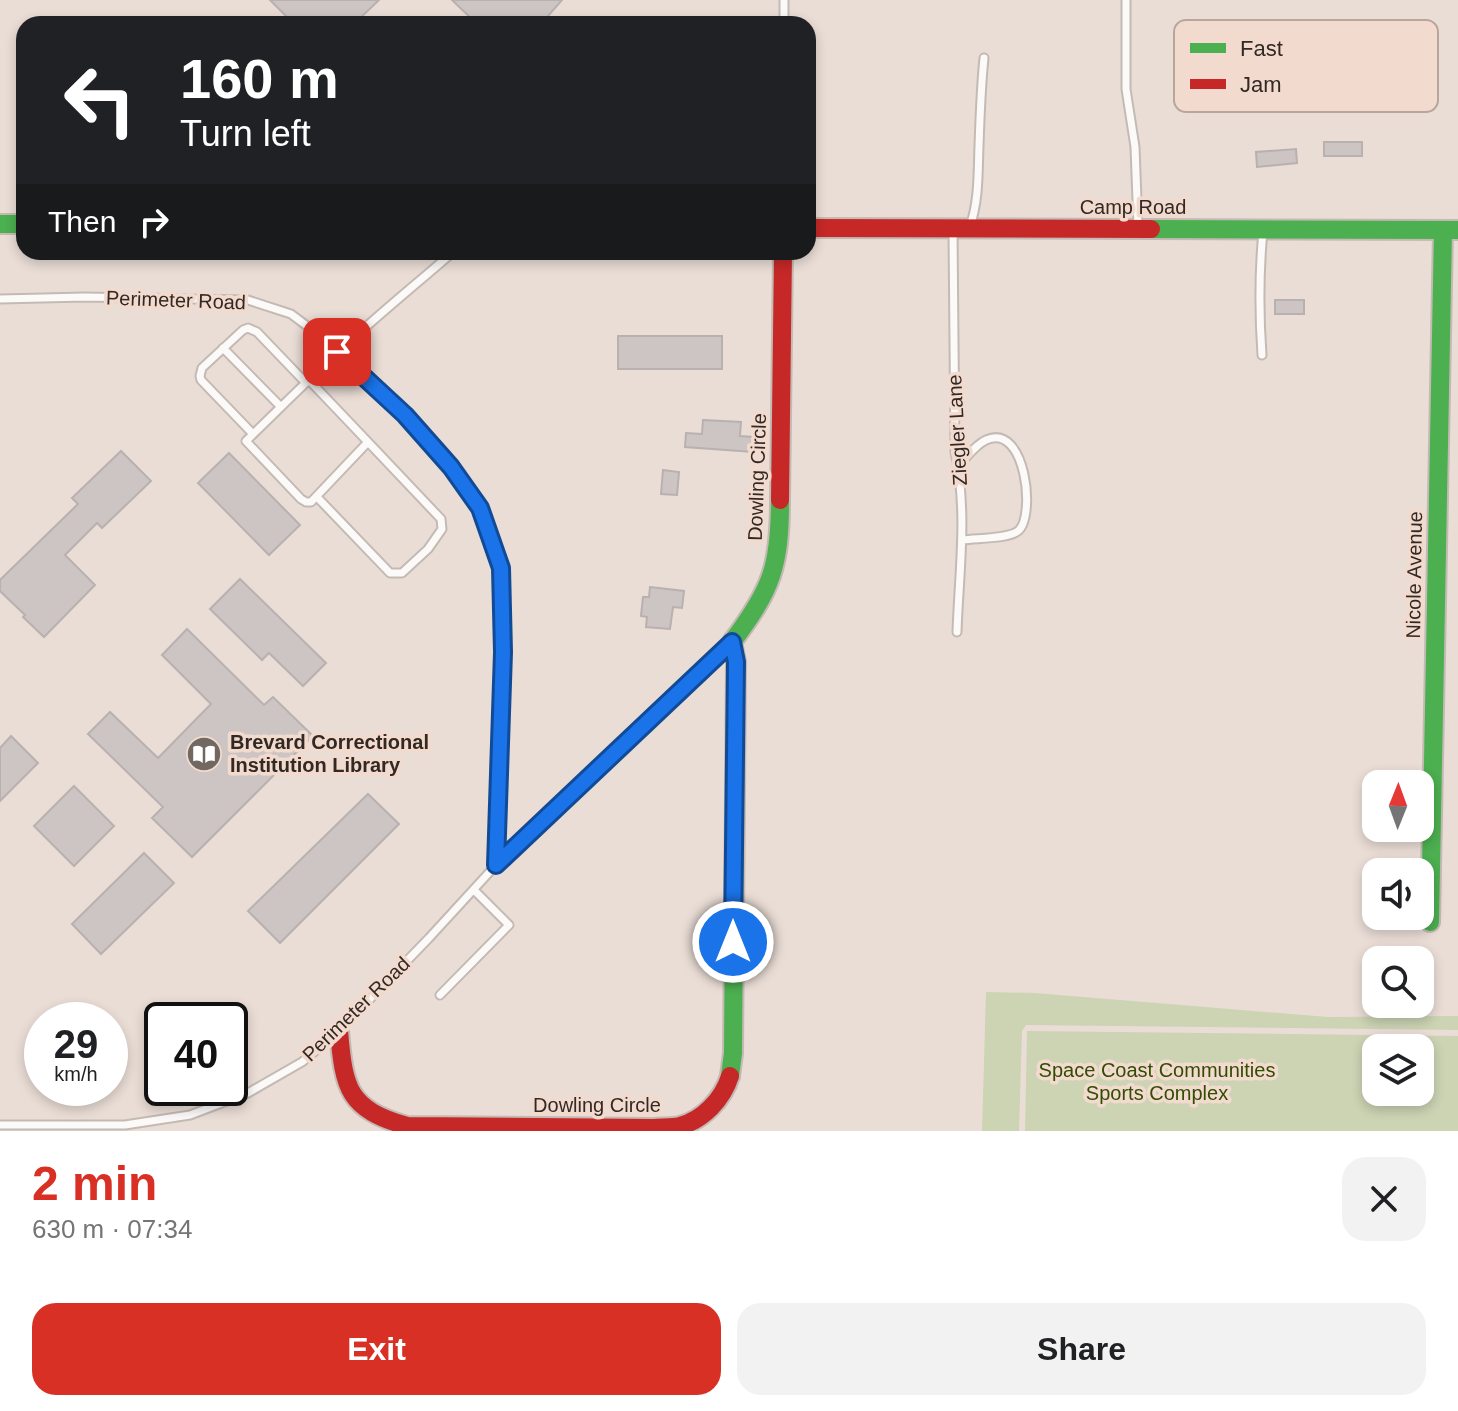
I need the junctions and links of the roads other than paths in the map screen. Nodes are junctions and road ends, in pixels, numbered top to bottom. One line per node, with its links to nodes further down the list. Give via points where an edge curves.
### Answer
1 (1126, 0): 5 (lane, via 1126,89 1135,147)
2 (984, 58): 4 (lane, Ziegler Lane, via 974,215)
3 (816, 228): 4 (street, Camp Road)
4 (961, 228): 5 (street, Camp Road); 18 (lane, Ziegler Lane)
5 (1138, 229): 6 (street, Camp Road)
6 (1263, 229): 7 (street, Camp Road); 13 (lane)
7 (1450, 230): 23 (street, Nicole Avenue)
8 (444, 260): 12 (lane)
9 (783, 260): 22 (street, Dowling Circle, via 780,529 765,591)
10 (0, 299): 12 (lane, Perimeter Road, via 248,300 291,314)
11 (223, 348): 14 (lane, via 243,330 252,329); 15 (lane); 16 (lane, via 202,368 201,380)
12 (337, 352): 14 (lane); 24 (lane, Perimeter Road, via 451,467 480,508 501,568)
13 (1262, 355)
14 (308, 381): 15 (lane); 17 (lane)
15 (281, 407): 16 (lane)
16 (253, 434): 19 (lane, via 246,441 301,499 311,502)
17 (368, 442): 19 (lane); 19 (lane, via 441,519 442,529 428,549 402,573 390,573)
18 (958, 466): 20 (lane, Ziegler Lane); 20 (lane, via 987,440 1010,443 1024,470 1027,504 1023,527 1015,534)
19 (317, 497)
20 (963, 540): 21 (lane, Ziegler Lane)
21 (957, 632)
22 (732, 642): 24 (lane, Perimeter Road); 27 (street, Dowling Circle, via 733,1053 729,1080 704,1114 681,1126 653,1128 407,1126 383,1121 354,1098 341,1062)
23 (1432, 858)
24 (496, 865): 25 (lane, Perimeter Road)
25 (474, 890): 26 (lane, via 509,925); 27 (lane, Perimeter Road)
26 (440, 995)
27 (339, 1031): 28 (lane, Perimeter Road, via 302,1062 248,1093 190,1115 125,1125)
28 (0, 1125)

